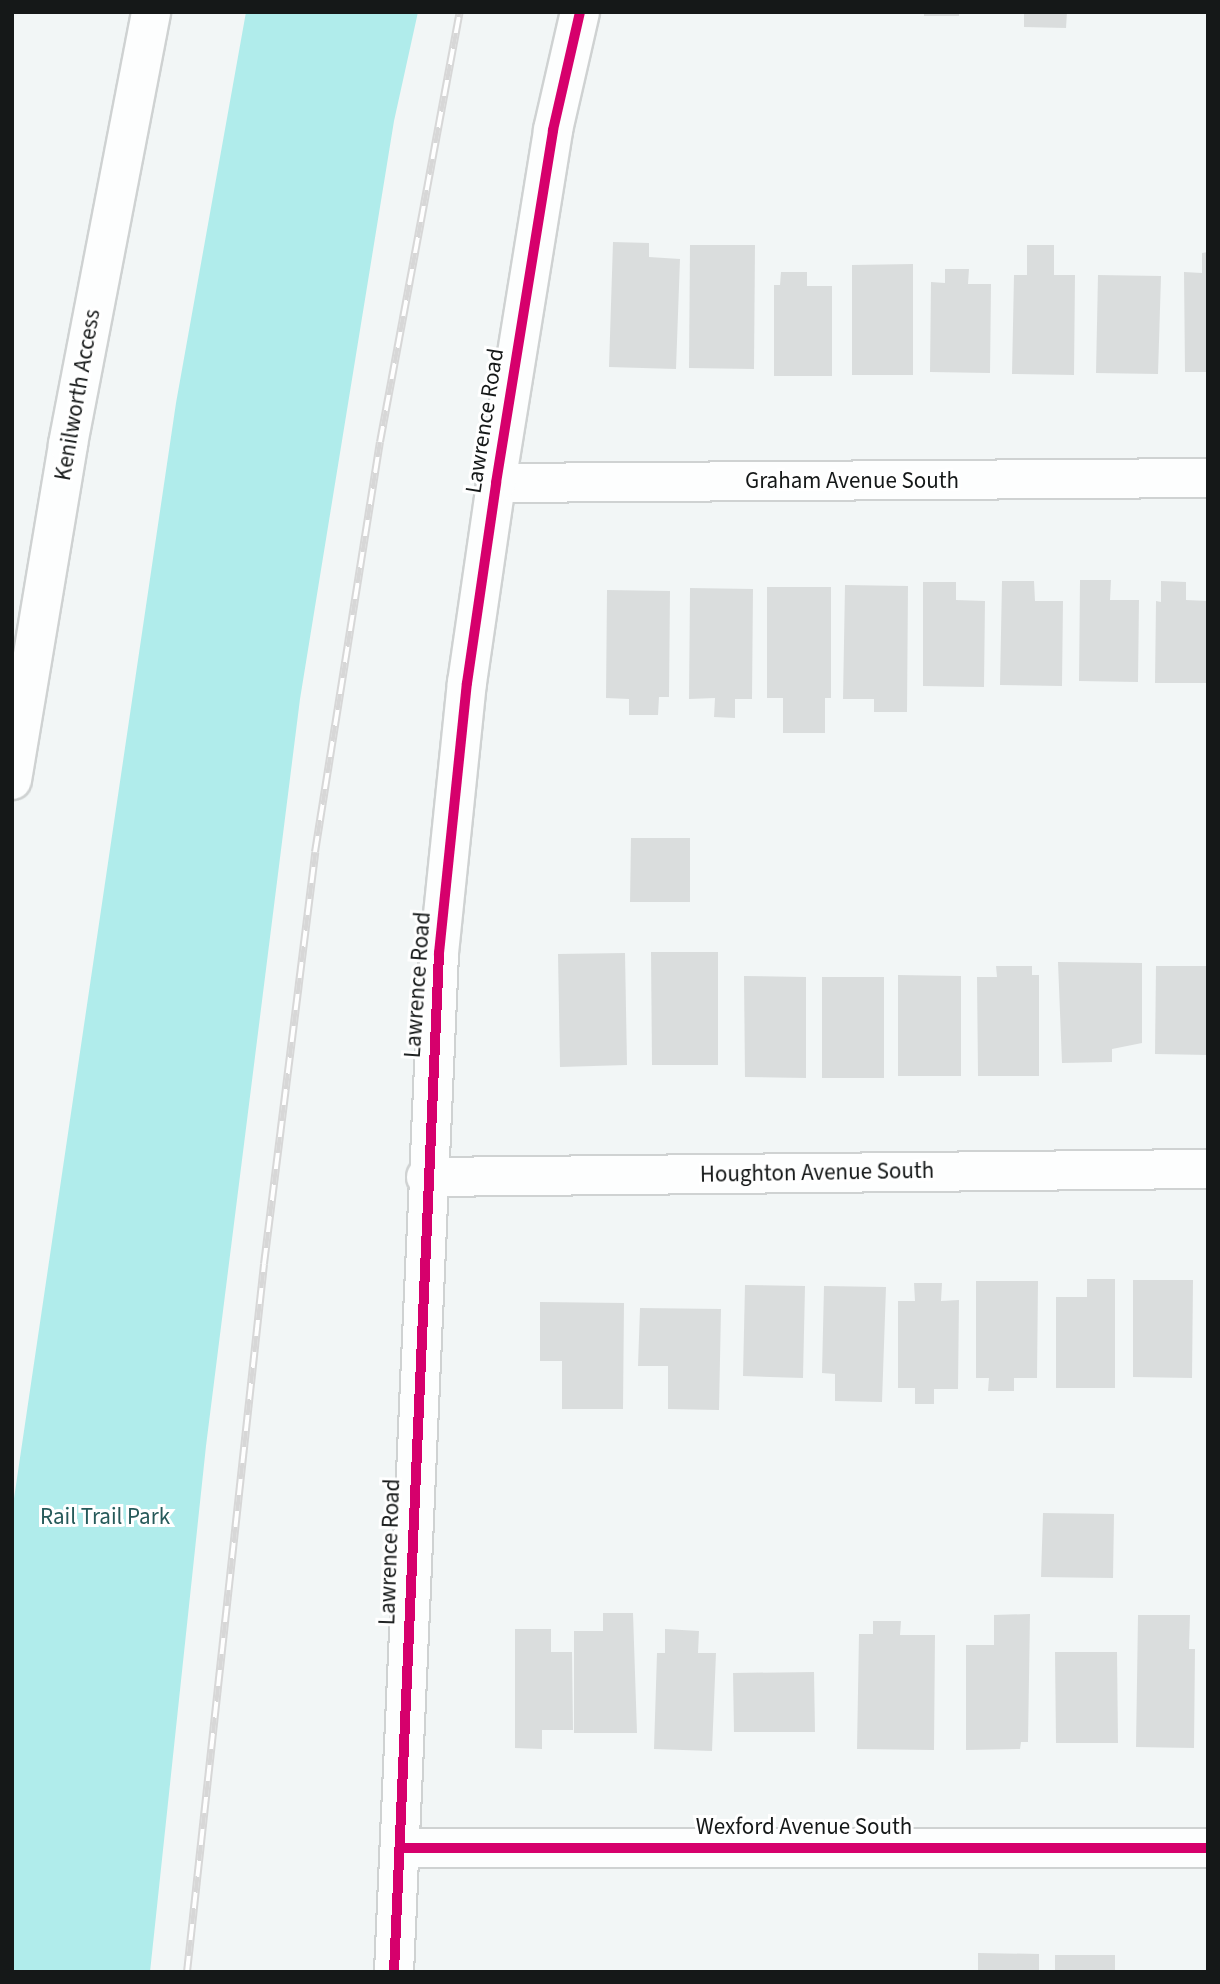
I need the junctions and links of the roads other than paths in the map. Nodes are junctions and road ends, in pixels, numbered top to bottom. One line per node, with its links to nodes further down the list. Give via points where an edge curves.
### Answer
1 (151, 12): 5 (street, Kenilworth Access, via 68,444)
2 (580, 12): 4 (street, Lawrence Road, via 553,130)
3 (1208, 478): 4 (street, Graham Avenue South)
4 (496, 484): 7 (street, Lawrence Road, via 467,683 439,953)
5 (12, 780)
6 (1208, 1169): 7 (street, Houghton Avenue South)
7 (426, 1177): 8 (street, Lawrence Road)
8 (400, 1848): 9 (street, Wexford Avenue South); 10 (street, Lawrence Road)
9 (1208, 1849)
10 (394, 1972)

